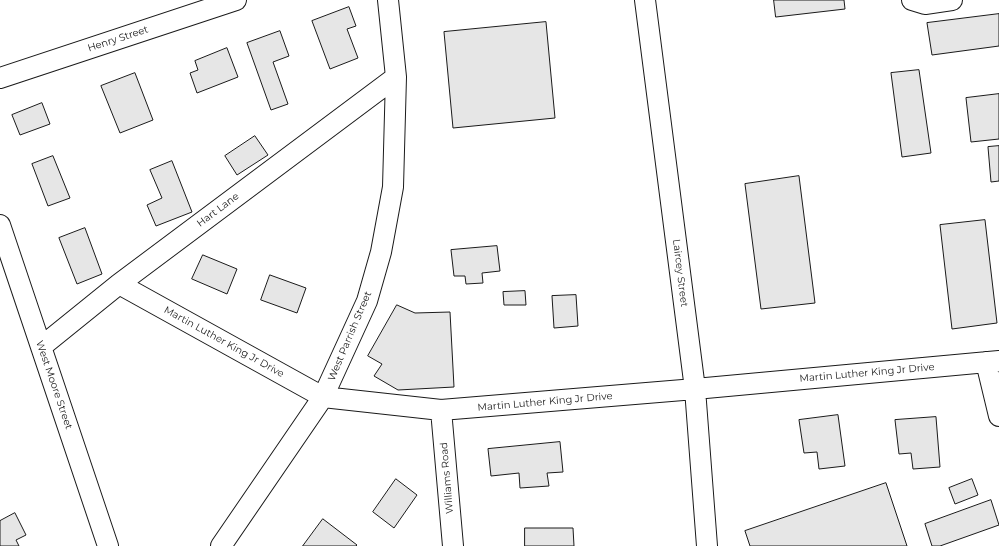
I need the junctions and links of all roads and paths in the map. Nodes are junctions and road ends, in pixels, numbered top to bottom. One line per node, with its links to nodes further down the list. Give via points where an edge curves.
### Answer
1 (236, 0): 7 (street, Henry Street)
2 (388, 0): 6 (street, West Parrish Street)
3 (645, 0): 12 (street, Laircey Street)
4 (912, 0): 5 (street, via 925,4)
5 (952, 0)
6 (396, 77): 9 (street, Hart Lane); 13 (street, West Parrish Street, via 393,187 381,252 367,301)
7 (0, 78)
8 (0, 224): 10 (street, West Moore Street)
9 (119, 284): 10 (street, Hart Lane); 13 (street, Martin Luther King Jr Drive)
10 (41, 347): 16 (street, West Moore Street)
11 (992, 362): 12 (street, Martin Luther King Jr Drive); 15 (street)
12 (695, 389): 14 (street, Martin Luther King Jr Drive); 19 (street, Laircey Street)
13 (323, 397): 14 (street, Martin Luther King Jr Drive); 17 (street, West Parrish Street)
14 (442, 410): 18 (street, Williams Road)
15 (999, 416)
16 (108, 546)
17 (221, 546)
18 (453, 546)
19 (707, 546)

